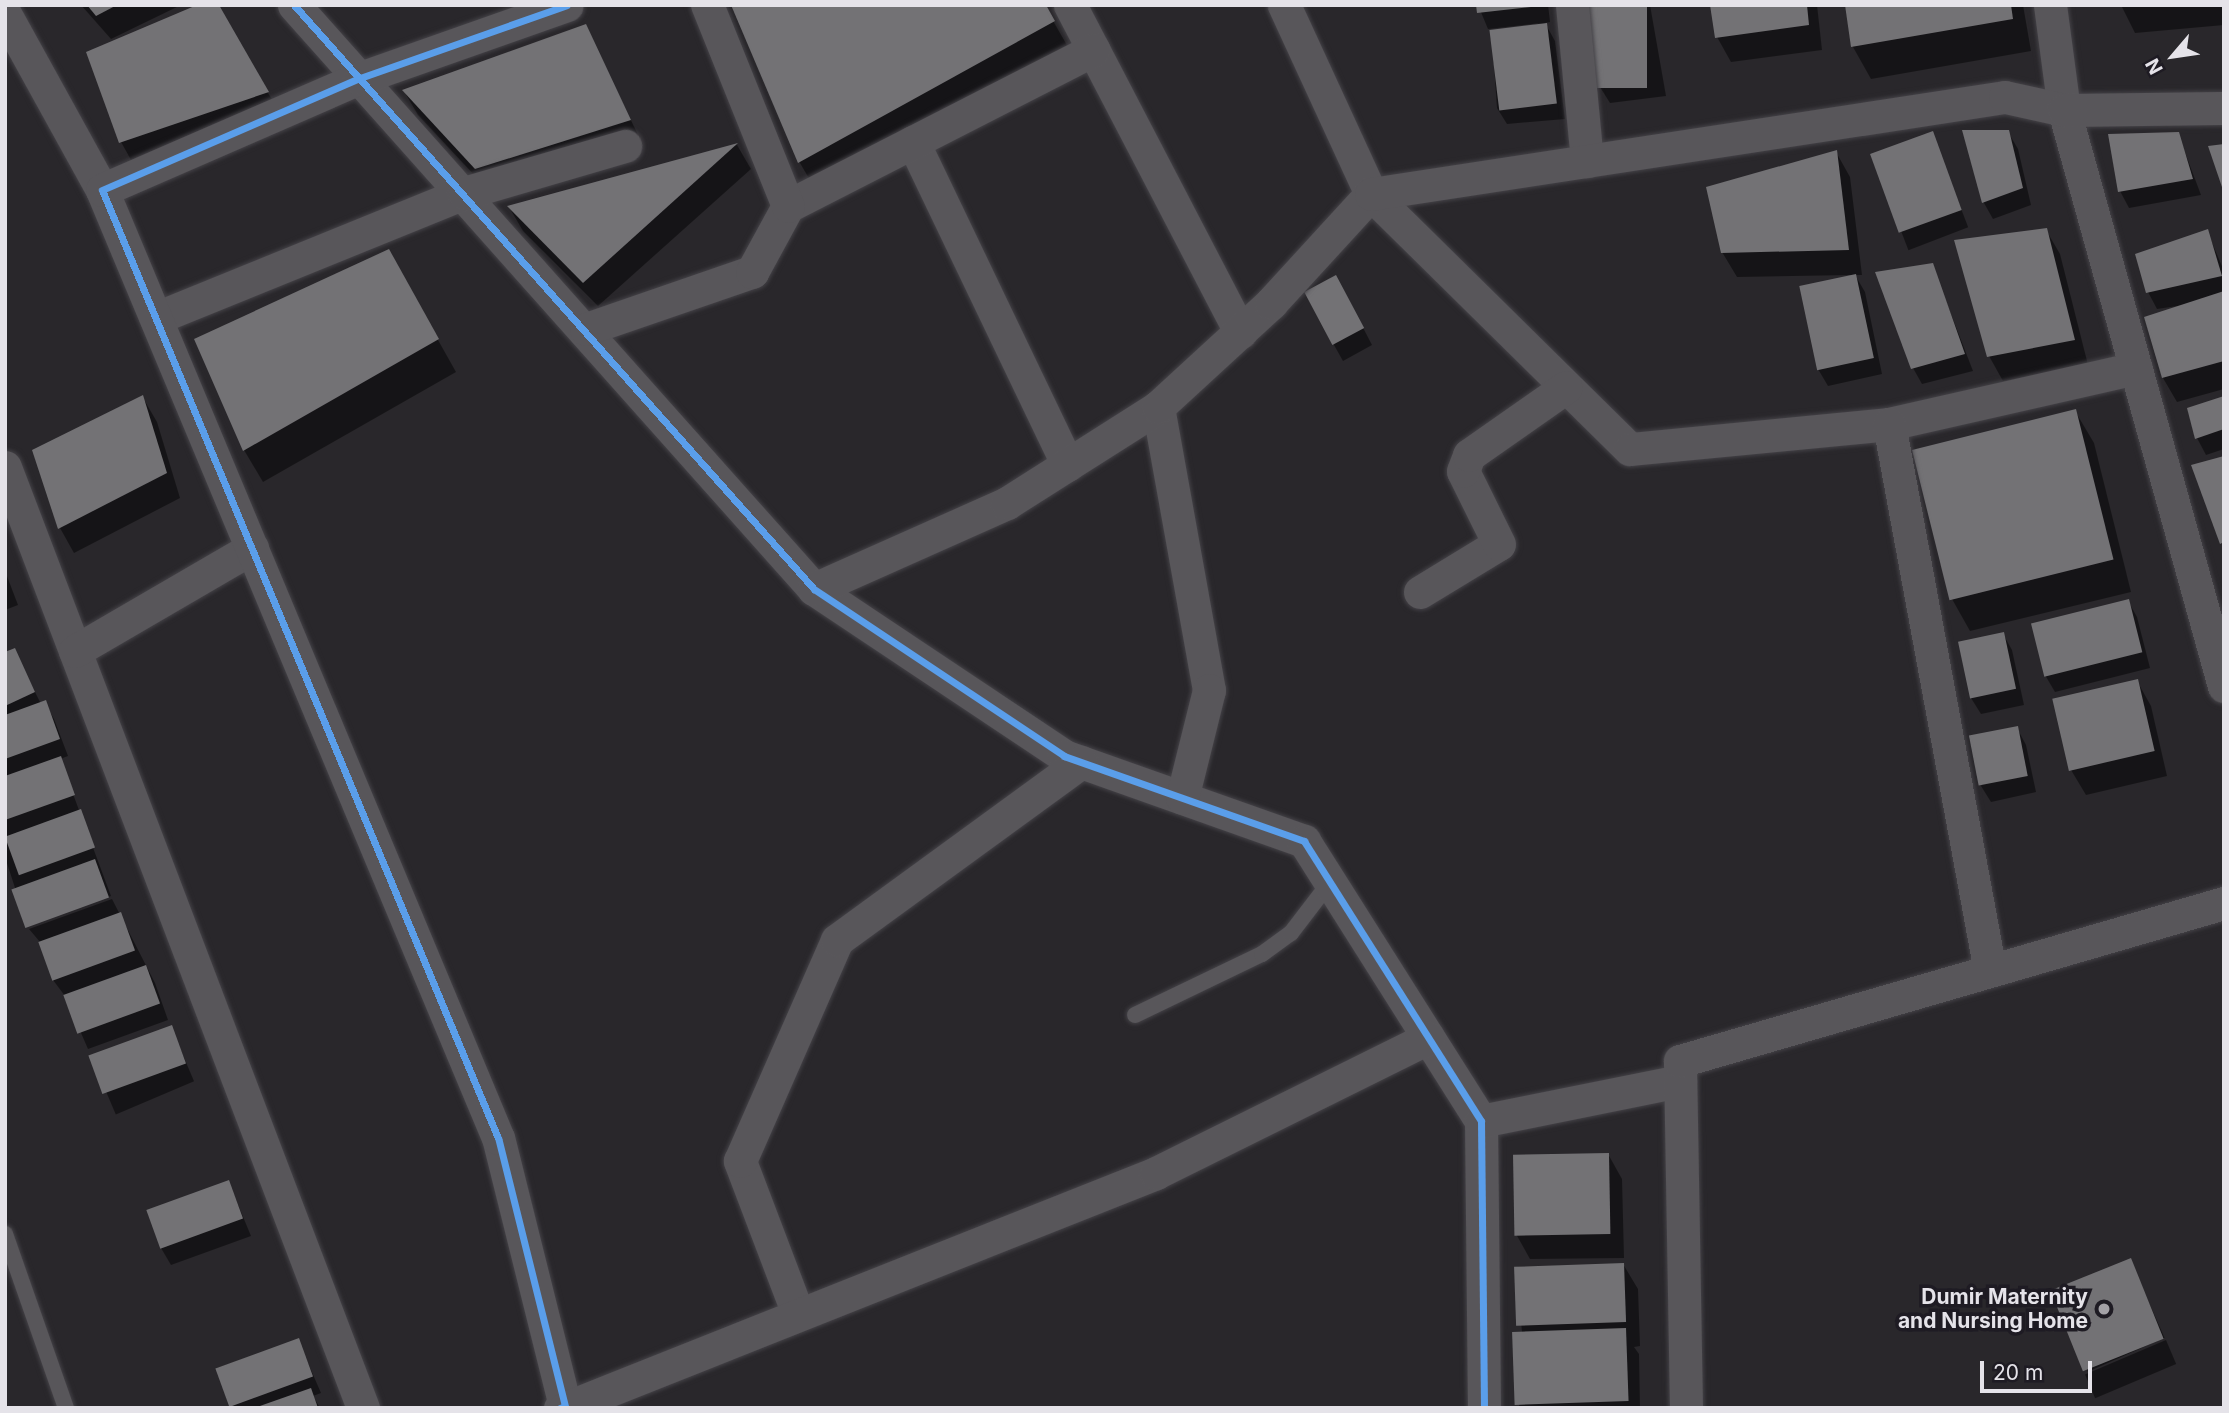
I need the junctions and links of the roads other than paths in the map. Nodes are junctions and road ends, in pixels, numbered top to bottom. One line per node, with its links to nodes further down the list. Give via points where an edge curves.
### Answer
1 (294, 5): 10 (street)
2 (567, 5): 10 (street)
3 (707, 5): 19 (street)
4 (1070, 5): 9 (street)
5 (1284, 5): 18 (street)
6 (1572, 5): 15 (street)
7 (2050, 5): 12 (street)
8 (5, 14): 16 (street)
9 (1093, 50): 13 (street); 22 (street)
10 (360, 78): 16 (street); 17 (street)
11 (2224, 108): 12 (street)
12 (2064, 110): 15 (street, via 2005,97); 23 (street)
13 (914, 142): 19 (street); 27 (street)
14 (625, 146): 17 (street)
15 (1587, 161): 18 (street)
16 (102, 190): 20 (street)
17 (464, 192): 20 (street); 21 (street)
18 (1371, 194): 22 (street); 24 (street)
19 (788, 206): 21 (street, via 752,272)
20 (156, 318): 29 (street)
21 (586, 329): 30 (street)
22 (1240, 332): 25 (street)
23 (2136, 368): 26 (street); 33 (street)
24 (1566, 387): 26 (street, via 1630,450); 31 (street, via 1469,454 1463,471 1499,544)
25 (1158, 407): 27 (street); 35 (street, via 1209,690)
26 (1889, 424): 38 (street)
27 (1068, 465): 30 (street, via 1007,503)
28 (5, 467): 32 (street)
29 (252, 548): 32 (street); 45 (street, via 498,1138)
30 (814, 589): 34 (street, via 1065,756)
31 (1420, 592)
32 (75, 651): 47 (street)
33 (2224, 686)
34 (1081, 762): 35 (street); 44 (street, via 836,940 740,1161)
35 (1182, 798): 36 (street, via 1304,841)
36 (1329, 881): 39 (lane, via 1278,944); 40 (street)
37 (2224, 903): 38 (street)
38 (1990, 971): 41 (street, via 1680,1062)
39 (1135, 1015)
40 (1429, 1038): 42 (street); 44 (street, via 1156,1173)
41 (1680, 1081): 42 (street); 49 (street)
42 (1481, 1121): 48 (street)
43 (5, 1234): 46 (lane)
44 (797, 1314): 45 (street)
45 (564, 1407)
46 (66, 1408)
47 (363, 1408)
48 (1484, 1408)
49 (1686, 1408)

